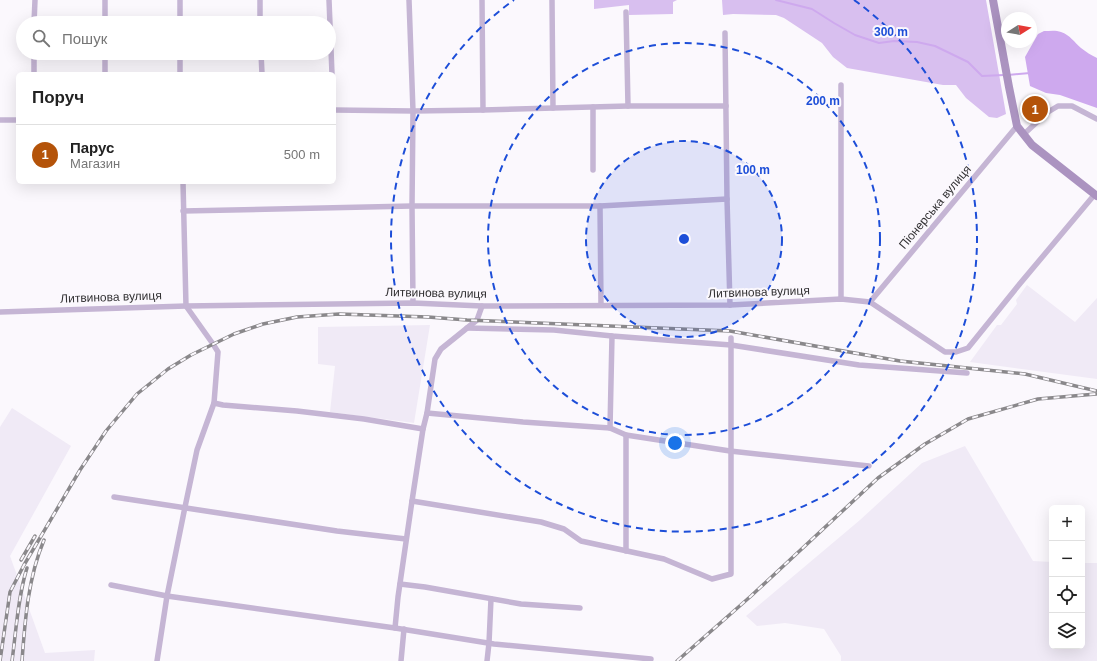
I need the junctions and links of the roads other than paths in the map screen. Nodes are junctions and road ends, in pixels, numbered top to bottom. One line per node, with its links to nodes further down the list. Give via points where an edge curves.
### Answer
1 (34, 0): 11 (street)
2 (105, 0): 12 (street)
3 (180, 0): 13 (street)
4 (260, 0): 14 (street)
5 (329, 0): 15 (street)
6 (409, 0): 34 (street)
7 (482, 0): 33 (street)
8 (552, 0): 31 (street)
9 (993, 0): 38 (main road)
10 (626, 12): 28 (street)
11 (34, 16)
12 (105, 16)
13 (180, 16)
14 (260, 16)
15 (330, 16)
16 (725, 32): 29 (street)
17 (34, 60): 22 (street)
18 (105, 60): 23 (street)
19 (180, 60): 24 (street)
20 (261, 60): 25 (street)
21 (331, 60): 26 (street)
22 (34, 72)
23 (105, 72)
24 (180, 72)
25 (262, 72)
26 (332, 72)
27 (841, 85): 47 (street)
28 (628, 106): 29 (street); 30 (street)
29 (726, 106): 43 (street)
30 (593, 107): 31 (street); 40 (street)
31 (553, 108): 33 (street)
32 (336, 110): 34 (street)
33 (483, 110): 34 (street)
34 (413, 111): 44 (street)
35 (1097, 119): 39 (street, via 1072,106 1058,106)
36 (0, 120): 37 (street)
37 (16, 120)
38 (1017, 126): 39 (main road); 48 (street, Піонерська вулиця)
39 (1024, 134): 42 (main road, via 1032,145)
40 (593, 170)
41 (182, 184): 46 (street)
42 (1096, 195): 48 (street, via 968,348 945,352)
43 (727, 198): 45 (street); 50 (street)
44 (412, 206): 45 (street); 46 (street); 49 (street)
45 (600, 206): 53 (street)
46 (183, 211): 51 (street)
47 (841, 299): 48 (street, Литвинова вулиця); 50 (street, Литвинова вулиця)
48 (870, 302)
49 (413, 303): 51 (street, Литвинова вулиця); 52 (street, Литвинова вулиця)
50 (730, 305): 53 (street, Литвинова вулиця)
51 (186, 306): 54 (street, Литвинова вулиця); 60 (street, via 218,352)
52 (482, 306): 53 (street, Литвинова вулиця); 55 (street, via 477,320)
53 (601, 306)
54 (0, 312)
55 (467, 328): 56 (street, via 554,330); 61 (street, via 441,349 435,359)
56 (612, 336): 58 (street); 62 (street)
57 (731, 338): 58 (street)
58 (731, 345): 59 (street, via 859,365); 65 (street)
59 (967, 373)
60 (214, 403): 63 (street, via 364,419); 69 (street, via 197,450)
61 (427, 413): 62 (street); 63 (street)
62 (610, 428): 64 (street)
63 (423, 429): 68 (street)
64 (626, 435): 65 (street); 71 (street)
65 (730, 451): 66 (street); 71 (street, via 731,574 712,579 664,559)
66 (869, 466)
67 (114, 497): 69 (street)
68 (412, 501): 70 (street); 71 (street, via 541,522 564,529 581,541)
69 (185, 507): 70 (street); 74 (street)
70 (406, 539): 72 (street)
71 (626, 551)
72 (400, 584): 75 (street); 77 (street)
73 (111, 585): 74 (street)
74 (167, 596): 77 (street); 81 (street)
75 (491, 598): 76 (street, via 521,604); 79 (street)
76 (580, 608)
77 (395, 628): 78 (street)
78 (404, 629): 79 (street); 82 (street)
79 (489, 643): 80 (street); 83 (street)
80 (651, 659)
81 (157, 661)
82 (401, 661)
83 (486, 661)

